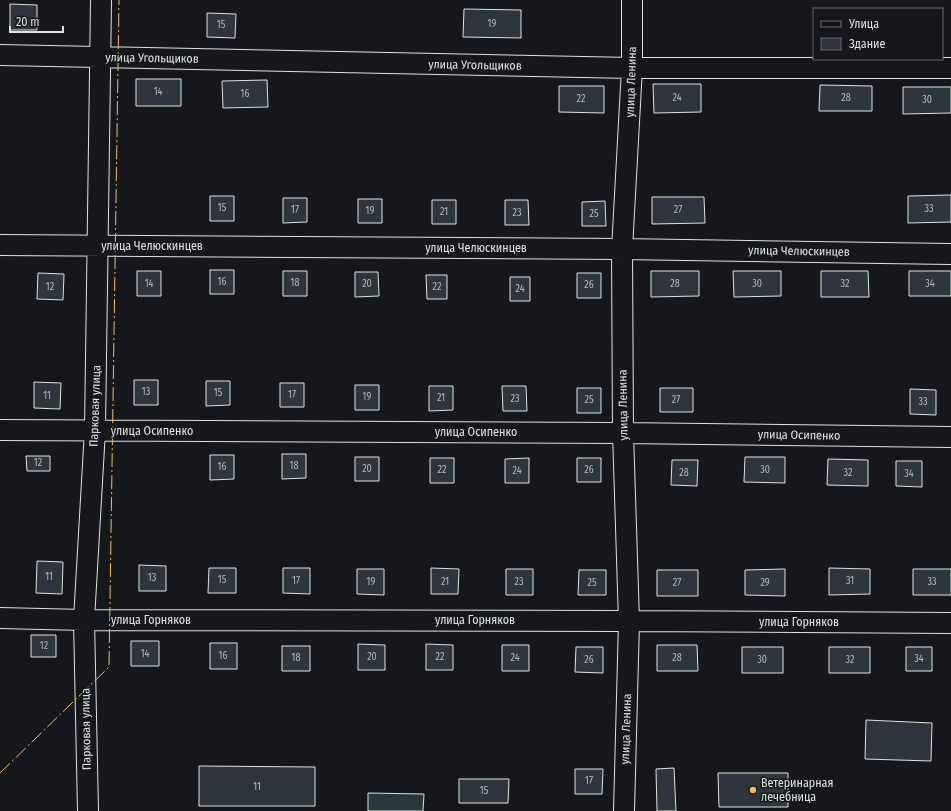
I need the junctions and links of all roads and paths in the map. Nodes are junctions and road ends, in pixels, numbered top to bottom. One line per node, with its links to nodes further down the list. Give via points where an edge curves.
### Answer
1 (101, 0): 4 (street, Парковая улица)
2 (632, 0): 5 (street, улица Ленина)
3 (0, 55): 4 (street, улица Угольщиков)
4 (100, 57): 5 (street, улица Угольщиков); 8 (street, Парковая улица)
5 (632, 68): 6 (street, улица Угольщиков); 9 (street, улица Ленина)
6 (951, 68)
7 (0, 245): 8 (street, улица Челюскинцев)
8 (98, 245): 9 (street, улица Челюскинцев); 12 (street, Парковая улица)
9 (622, 249): 10 (street, улица Челюскинцев); 13 (street, улица Ленина)
10 (951, 254)
11 (0, 430): 12 (street, улица Осипенко)
12 (95, 430): 13 (street, улица Осипенко); 16 (street, Парковая улица)
13 (623, 433): 14 (street, улица Осипенко); 17 (street, улица Ленина)
14 (951, 437)
15 (0, 618): 16 (street, улица Горняков)
16 (84, 620): 17 (street, улица Горняков); 19 (street, Парковая улица)
17 (629, 621): 18 (street, улица Горняков); 20 (street, улица Ленина)
18 (951, 623)
19 (88, 811)
20 (624, 811)

